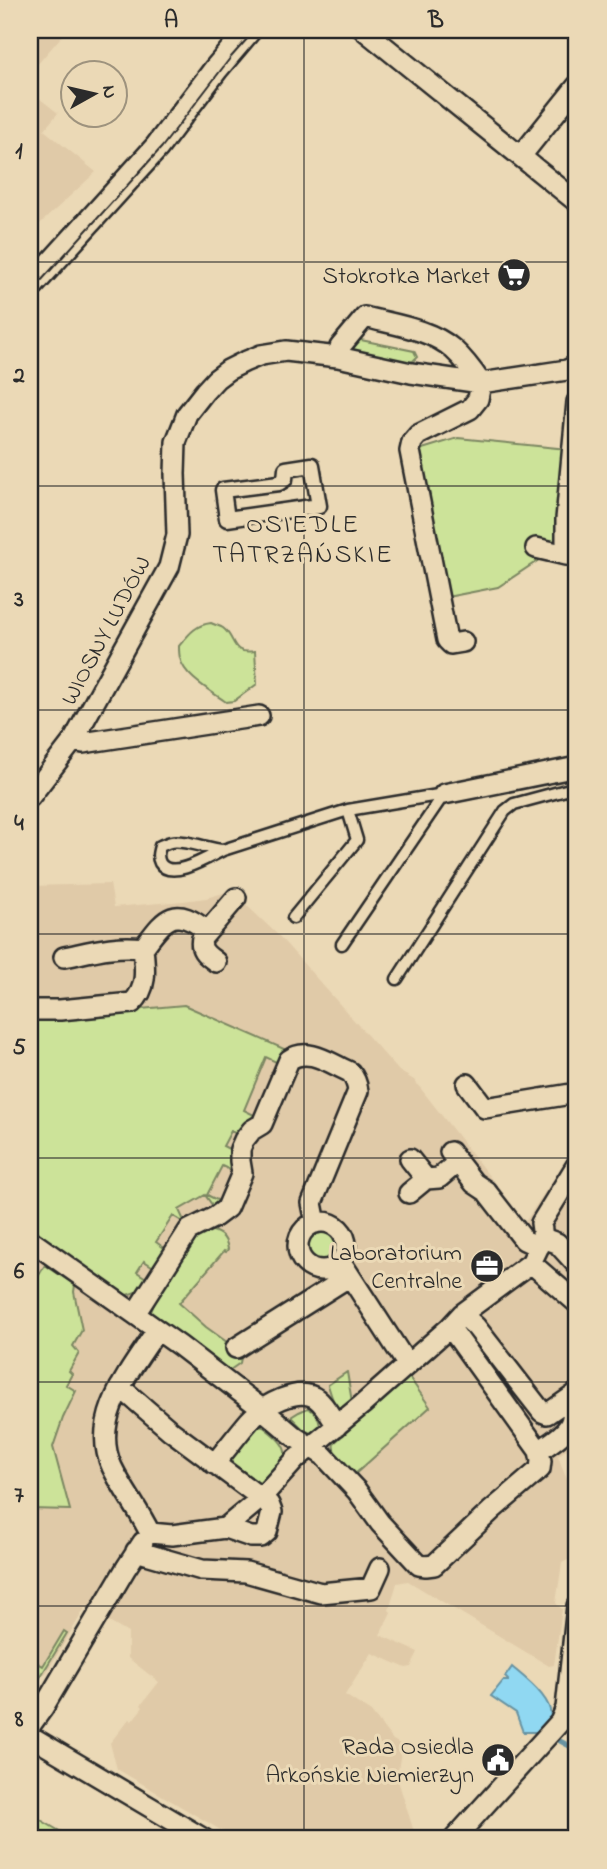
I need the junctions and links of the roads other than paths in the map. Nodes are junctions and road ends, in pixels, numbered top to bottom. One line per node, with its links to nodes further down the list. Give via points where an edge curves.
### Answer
1 (249, 30): 6 (street, via 157,147)
2 (364, 30): 4 (street)
3 (577, 86): 4 (street)
4 (521, 156): 5 (street)
5 (577, 202)
6 (30, 287)
7 (338, 357): 9 (street, WIOSNY LUDÓW); 9 (street, via 340,347 365,317 436,337 453,348); 16 (street, WIOSNY LUDÓW, via 286,351 261,355 216,379 187,414 176,442 177,535 169,567)
8 (577, 365): 9 (street, WIOSNY LUDÓW)
9 (481, 383): 14 (street, via 470,409 418,435 410,451 447,640)
10 (577, 402): 13 (street, via 566,519)
11 (223, 490): 11 (street, via 279,483 285,479 286,469 312,465 319,506 227,519)
12 (536, 548): 13 (street)
13 (572, 556)
14 (463, 642)
15 (259, 716): 16 (street)
16 (73, 741): 20 (street, WIOSNY LUDÓW)
17 (577, 767): 19 (street)
18 (577, 787): 30 (lane, via 514,804 505,811)
19 (444, 794): 21 (lane); 26 (lane)
20 (30, 797)
21 (348, 810): 22 (lane); 24 (lane, via 357,840)
22 (223, 850): 22 (lane, via 170,842 160,846 157,854 164,868 172,870)
23 (236, 898): 25 (street)
24 (293, 918)
25 (207, 931): 27 (street, via 175,916 158,928); 29 (street, via 202,950)
26 (342, 944)
27 (143, 948): 28 (street); 31 (street, via 143,987 132,1003)
28 (64, 957)
29 (216, 962)
30 (397, 979)
31 (30, 1010)
32 (467, 1084): 33 (street, via 485,1108)
33 (577, 1093)
34 (410, 1159): 36 (street)
35 (577, 1166): 40 (street, via 541,1223)
36 (426, 1179): 37 (street); 40 (street, via 439,1178 454,1157 524,1240)
37 (409, 1193)
38 (316, 1223): 42 (street, via 331,1224 342,1233); 42 (street, via 299,1239 303,1261 323,1270); 44 (street, via 312,1203 358,1088 350,1072 305,1053 289,1060 262,1124 244,1140 242,1173 227,1208 189,1230)
39 (30, 1240): 44 (street)
40 (538, 1249): 41 (street, via 557,1242); 43 (street); 45 (street)
41 (577, 1265)
42 (346, 1269): 47 (street); 48 (street)
43 (573, 1292)
44 (135, 1314): 46 (street)
45 (456, 1320): 48 (street); 50 (street, via 475,1327 542,1412 547,1414); 54 (street)
46 (157, 1330): 49 (street); 51 (street)
47 (236, 1348)
48 (407, 1364): 52 (street)
49 (120, 1387): 55 (street); 58 (street, via 108,1417 107,1448 113,1469)
50 (572, 1398): 54 (street, via 571,1422)
51 (262, 1409): 52 (street, via 295,1394 312,1396); 53 (street); 55 (street)
52 (337, 1426): 53 (street)
53 (310, 1447): 54 (street, via 357,1491 419,1565 426,1566 434,1566 540,1469); 56 (street)
54 (539, 1451)
55 (214, 1464): 56 (street)
56 (261, 1497): 57 (street); 57 (street, via 272,1511 267,1532 251,1537)
57 (225, 1528): 58 (street)
58 (150, 1533): 59 (street)
59 (136, 1551): 60 (street, via 202,1570 246,1572 321,1593 371,1588); 62 (street)
60 (380, 1567)
61 (577, 1606): 65 (street, via 566,1708 560,1722)
62 (30, 1727)
63 (30, 1736): 64 (street)
64 (204, 1839)
65 (454, 1839)

